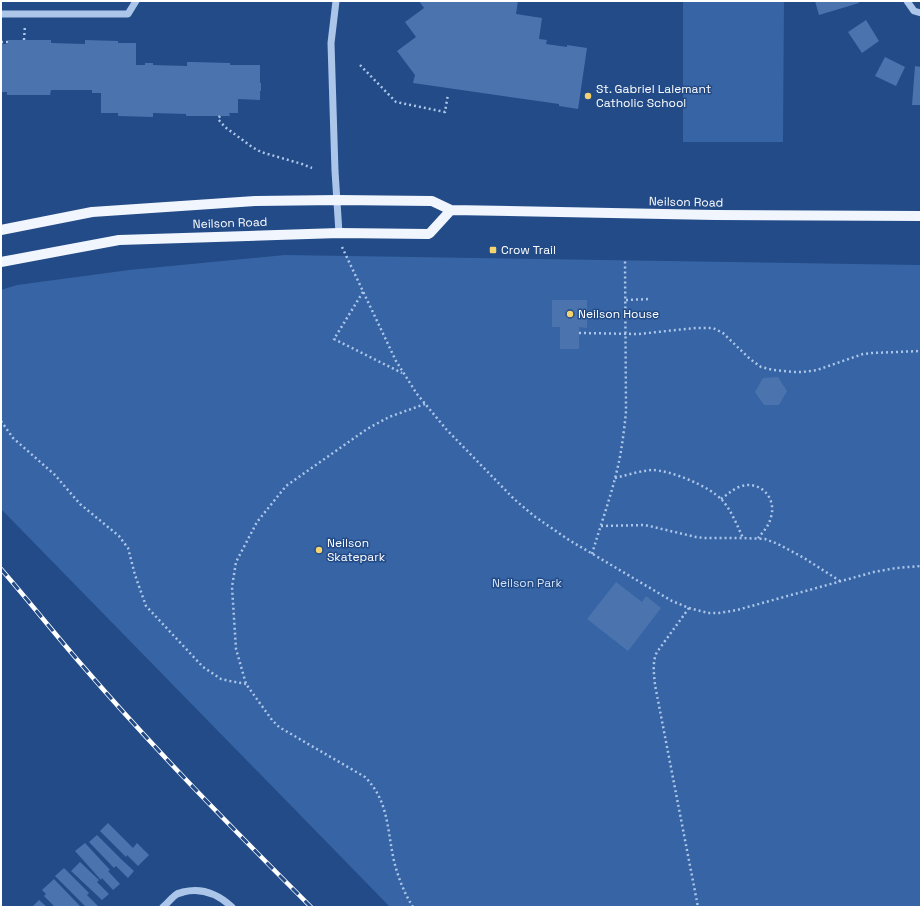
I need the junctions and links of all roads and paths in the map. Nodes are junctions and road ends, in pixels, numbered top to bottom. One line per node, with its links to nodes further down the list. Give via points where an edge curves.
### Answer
1 (136, 1): 5 (street, via 128,14)
2 (336, 1): 14 (street, via 331,43)
3 (907, 1): 4 (street, via 914,11)
4 (921, 13)
5 (1, 14)
6 (25, 25): 7 (path)
7 (24, 40)
8 (1, 42): 9 (path)
9 (8, 42)
10 (360, 65): 11 (path, via 396,102 445,112)
11 (448, 94)
12 (220, 116): 13 (path, via 218,119 225,128 252,147)
13 (312, 168)
14 (338, 200): 15 (main road, Neilson Road, via 432,201); 17 (main road, Neilson Road, via 255,201 92,212); 18 (street)
15 (451, 210): 16 (main road, Neilson Road); 18 (main road, Neilson Road, via 430,234)
16 (921, 216)
17 (1, 230)
18 (339, 232): 20 (main road, Neilson Road, via 119,240); 21 (path, via 343,248)
19 (626, 260): 23 (path)
20 (1, 262)
21 (363, 292): 27 (path); 27 (path, via 334,339)
22 (651, 299): 23 (path)
23 (626, 300): 25 (path)
24 (579, 333): 25 (path)
25 (625, 334): 26 (path, via 713,328 723,333 758,365 793,372 817,370 863,354); 30 (path, via 626,411)
26 (921, 350)
27 (403, 373): 28 (path)
28 (425, 404): 35 (path, via 519,504 549,527); 39 (path, via 389,417 360,434 286,486 257,522 236,562 232,587 236,648)
29 (1, 421): 39 (path, via 13,438 55,474 80,504 119,536 128,548 146,606 203,667 222,679)
30 (615, 478): 31 (path, via 657,470 708,488); 32 (path)
31 (721, 499): 33 (path); 34 (path, via 736,488 744,486 753,485 766,492 772,513 768,526)
32 (601, 526): 33 (path, via 645,525 696,537); 35 (path)
33 (743, 538): 34 (path)
34 (757, 538): 37 (path, via 778,544)
35 (592, 554): 38 (path)
36 (921, 566): 37 (path, via 884,570)
37 (840, 581): 38 (path, via 731,611 708,613)
38 (689, 608): 43 (path, via 657,652 654,670)
39 (246, 684): 42 (path, via 279,727 365,777 371,783 385,810 397,873)
40 (164, 907): 41 (street, via 177,894 200,890 219,897)
41 (232, 907)
42 (414, 907)
43 (698, 907)

